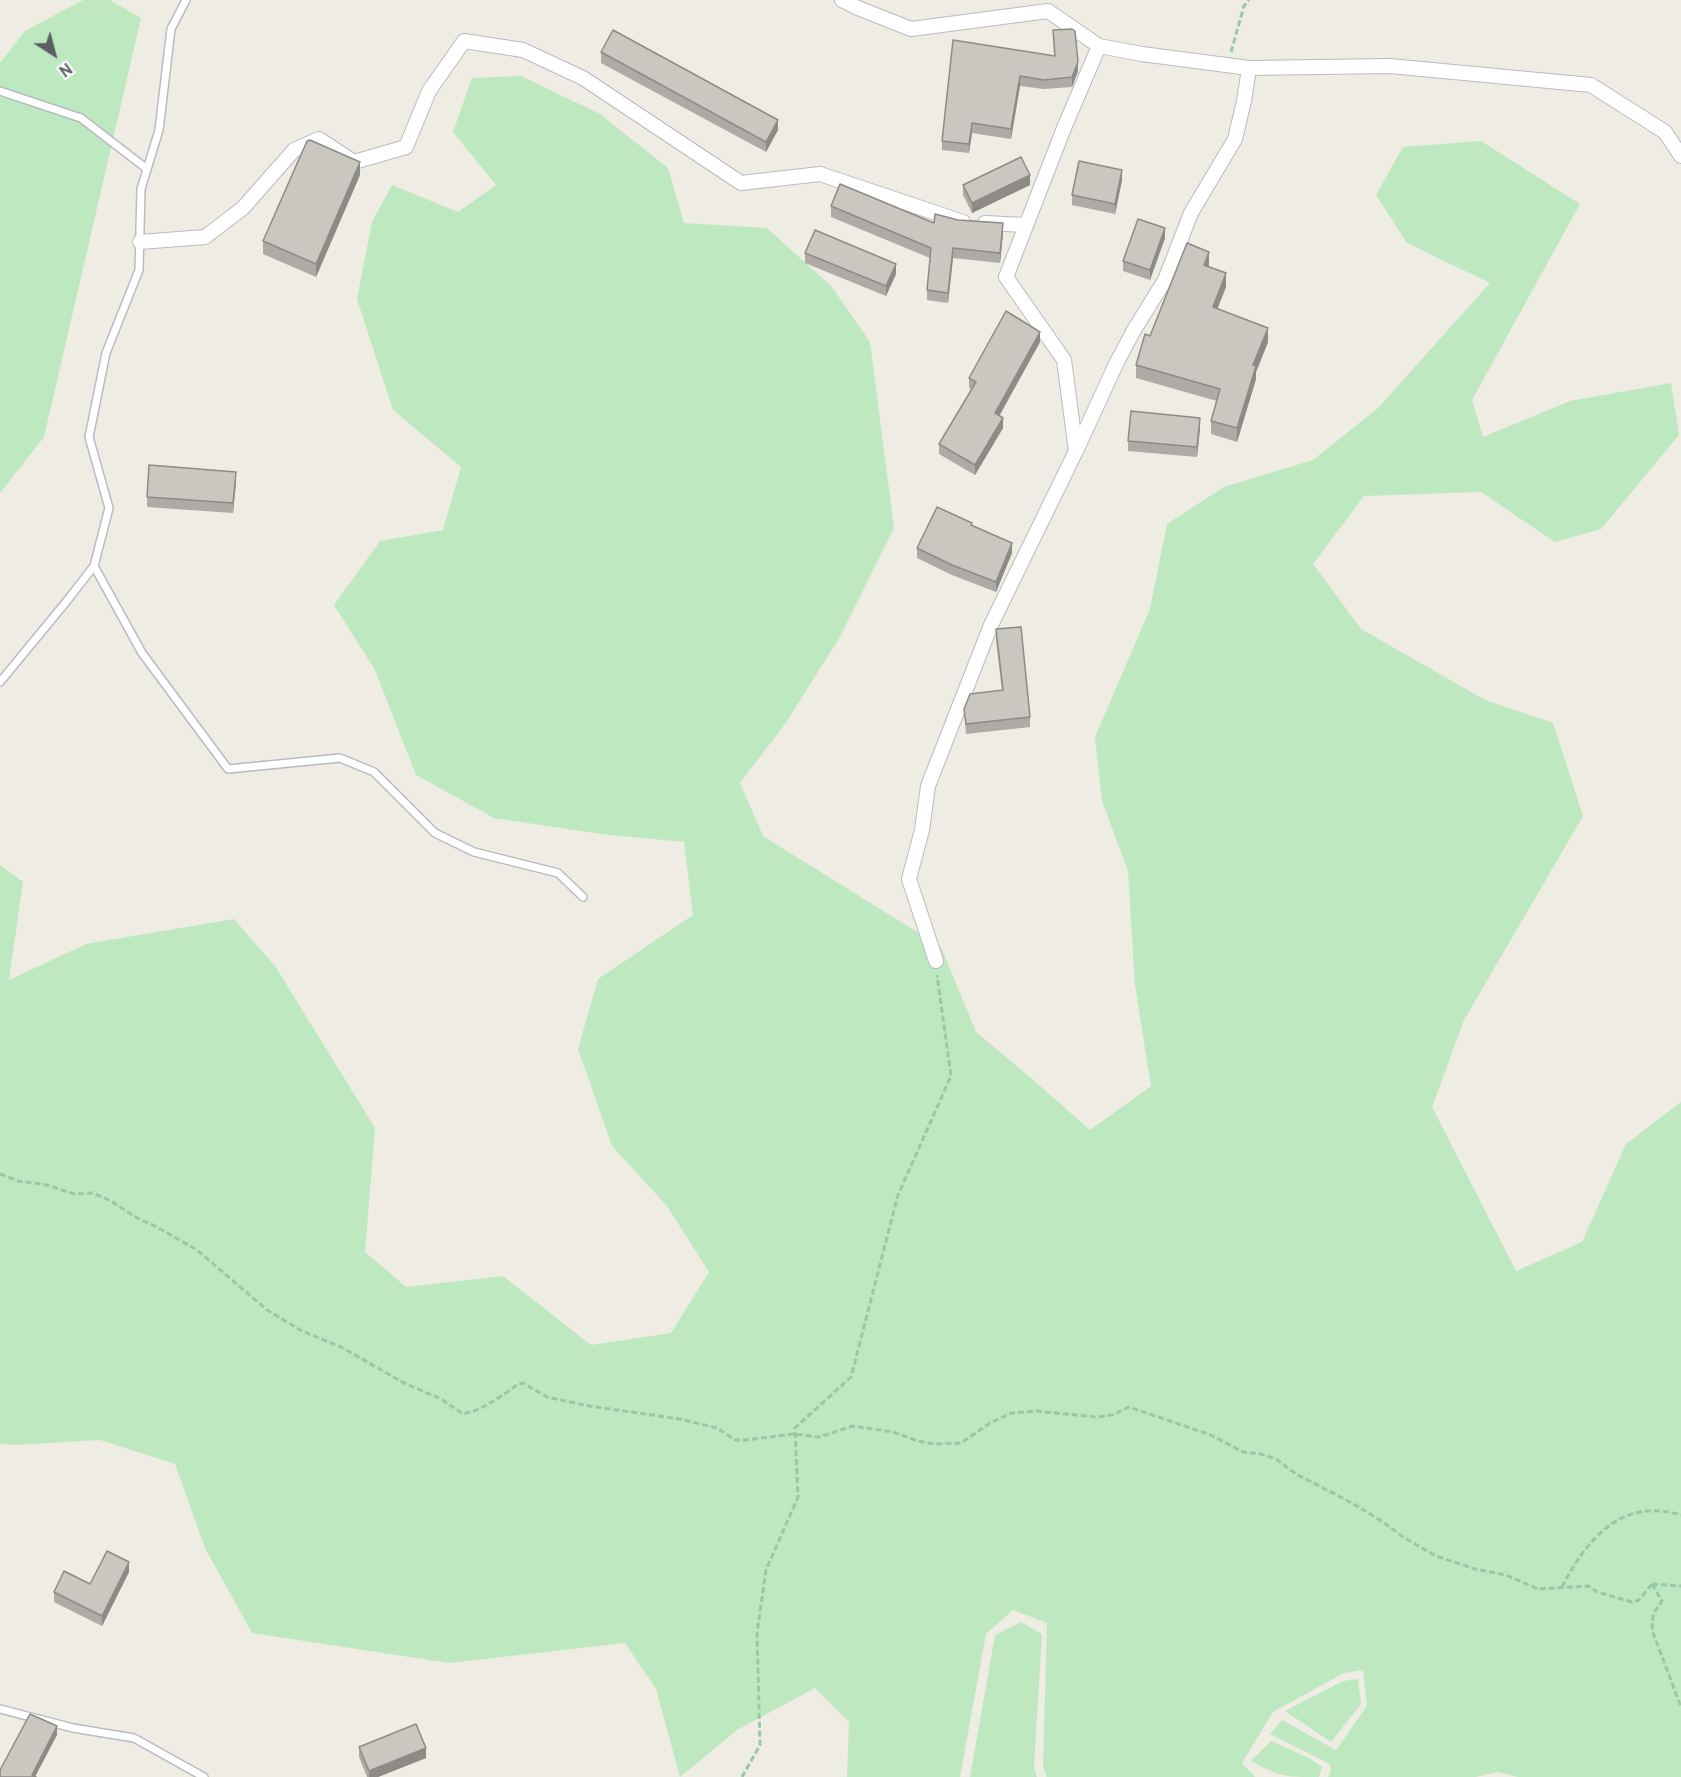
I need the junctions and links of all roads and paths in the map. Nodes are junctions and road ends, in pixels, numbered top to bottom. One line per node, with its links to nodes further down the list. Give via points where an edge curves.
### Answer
1 (186, 0): 9 (lane, via 171,29 159,129)
2 (842, 0): 4 (street, via 911,29 1048,11)
3 (1249, 0): 5 (path)
4 (1099, 46): 5 (street); 10 (street)
5 (1228, 66): 6 (street)
6 (1249, 68): 8 (street, via 1390,66 1591,84 1665,132); 12 (street, via 1235,139 1191,213 1165,280 1116,364)
7 (0, 92): 9 (lane, via 81,118)
8 (1681, 156)
9 (147, 169): 11 (lane, via 141,189)
10 (1026, 225): 11 (street, via 959,221 819,174 741,183 583,78 523,50 464,41 429,91 406,147 354,162 319,139 294,150 243,208 205,237); 12 (street, via 1006,277 1064,360)
11 (140, 242): 13 (lane, via 139,270 106,353 89,437 109,508)
12 (1076, 451): 16 (street, via 992,625 928,786 909,879)
13 (94, 566): 14 (lane); 15 (lane, via 142,653 228,769 340,758 374,772 435,833 474,852 558,873)
14 (0, 682)
15 (583, 897)
16 (936, 961): 18 (path, via 951,1076 898,1195 851,1377 795,1428)
17 (0, 1174): 18 (path, via 74,1194 93,1193 109,1200 196,1250 267,1310 463,1414 476,1412 523,1383 547,1396 590,1406 717,1428 735,1440)
18 (796, 1434): 22 (path, via 819,1437 853,1426 934,1444 961,1443 1012,1413 1035,1411 1096,1417 1129,1407 1211,1435 1243,1452 1276,1459 1436,1556 1506,1575 1538,1589); 26 (path, via 798,1497 766,1570 757,1633 760,1744)
19 (1681, 1515): 22 (path, via 1667,1511 1630,1513 1607,1526 1582,1552)
20 (1652, 1584): 21 (path); 22 (path, via 1640,1600 1632,1602 1589,1586); 23 (path, via 1662,1601 1653,1614 1652,1630)
21 (1681, 1586)
22 (1562, 1587)
23 (1681, 1705)
24 (0, 1709): 25 (lane, via 73,1728 134,1738)
25 (204, 1777)
26 (742, 1777)

